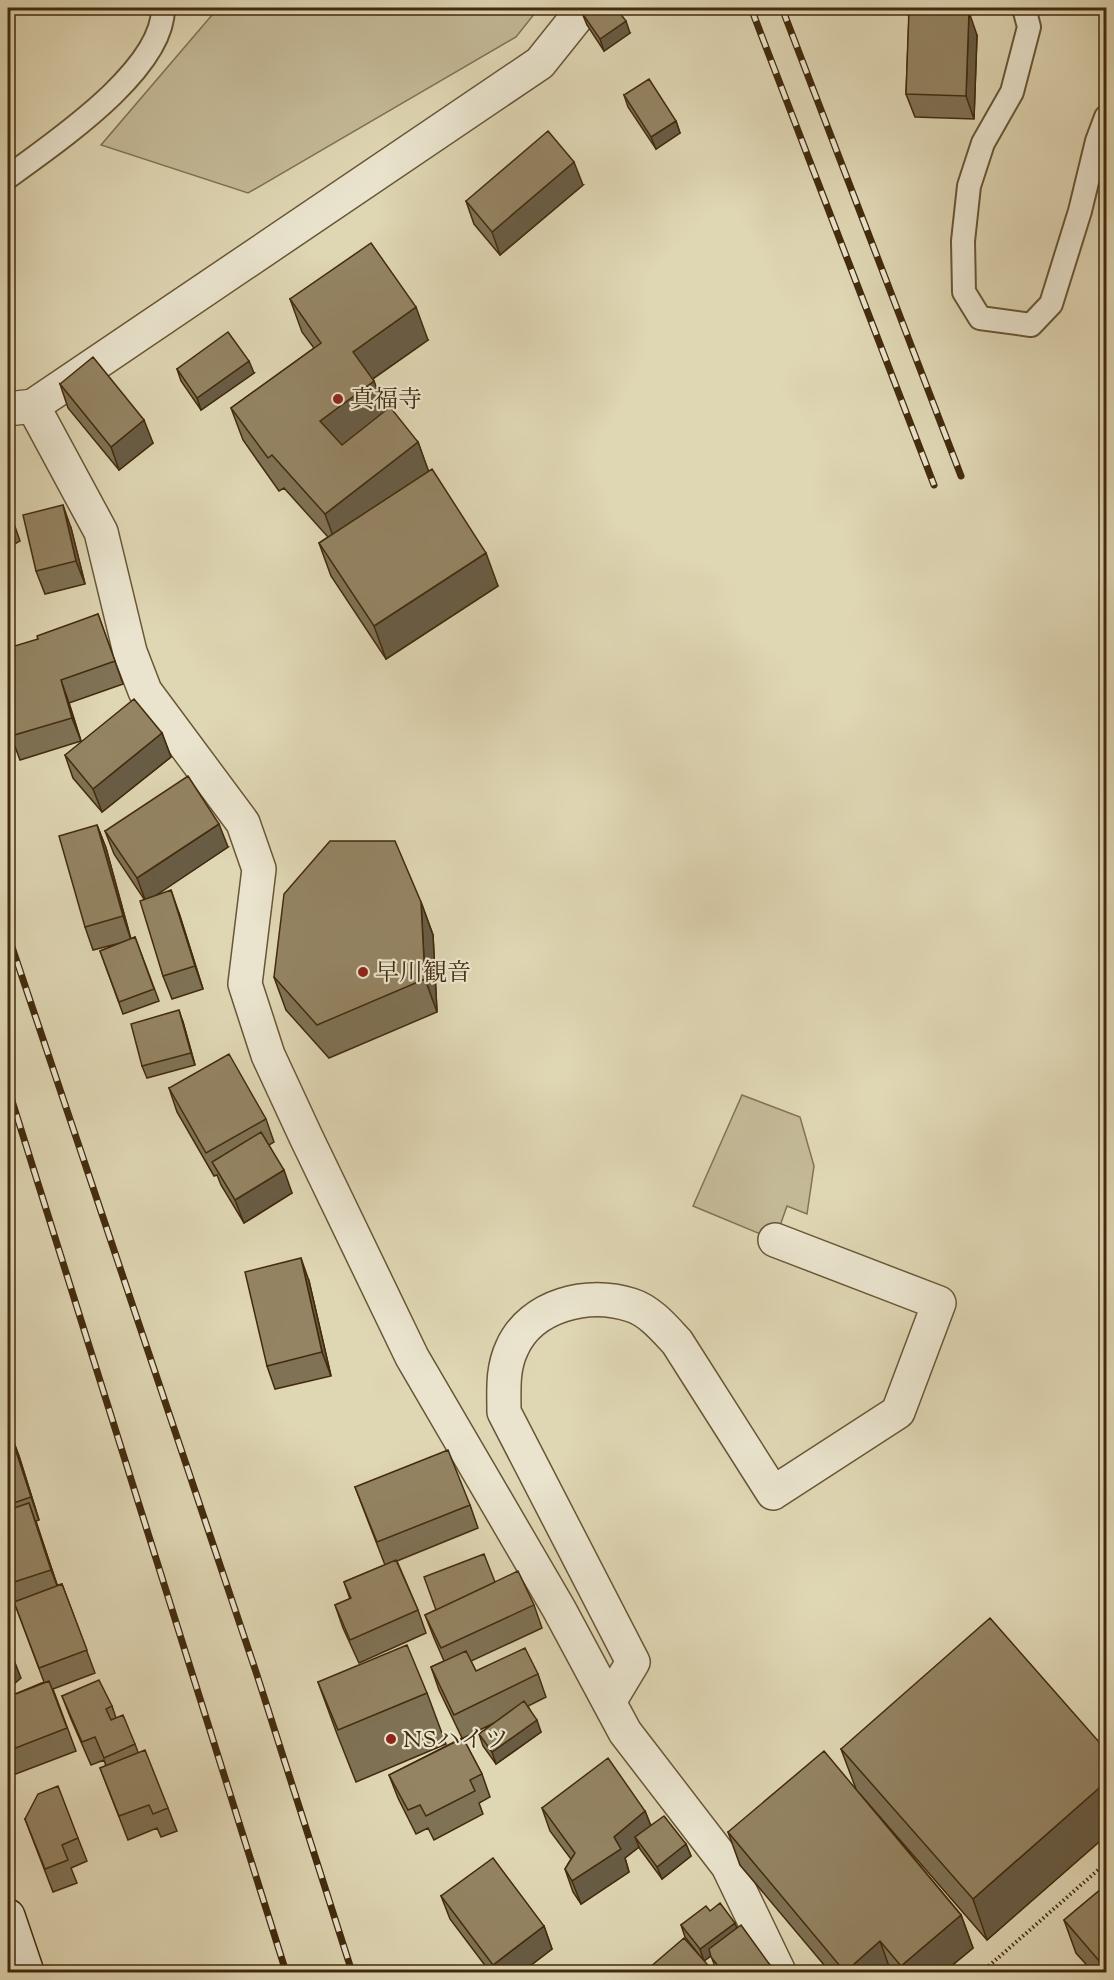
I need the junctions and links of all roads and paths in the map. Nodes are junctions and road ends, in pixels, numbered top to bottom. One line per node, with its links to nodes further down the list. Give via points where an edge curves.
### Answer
1 (163, 8): 5 (lane, via 157,40 132,73 87,118)
2 (584, 8): 6 (street, via 540,63)
3 (1024, 8): 4 (lane, via 1029,27 1012,92 983,143 969,186 963,241 964,291 980,318 1031,325 1051,303)
4 (1107, 117)
5 (8, 177)
6 (20, 408): 8 (street, via 101,532 130,652 145,692 243,823 259,869 245,984 268,1055 412,1357)
7 (775, 1240): 8 (street, via 939,1303 898,1412 772,1493 677,1342 658,1321 632,1305 592,1299 558,1306 528,1323 512,1348 504,1373 504,1412 633,1662)
8 (609, 1702): 12 (street, via 625,1732 728,1866)
9 (1107, 1863): 13 (path)
10 (8, 1916): 11 (street)
11 (27, 1972)
12 (779, 1972)
13 (982, 1972)

